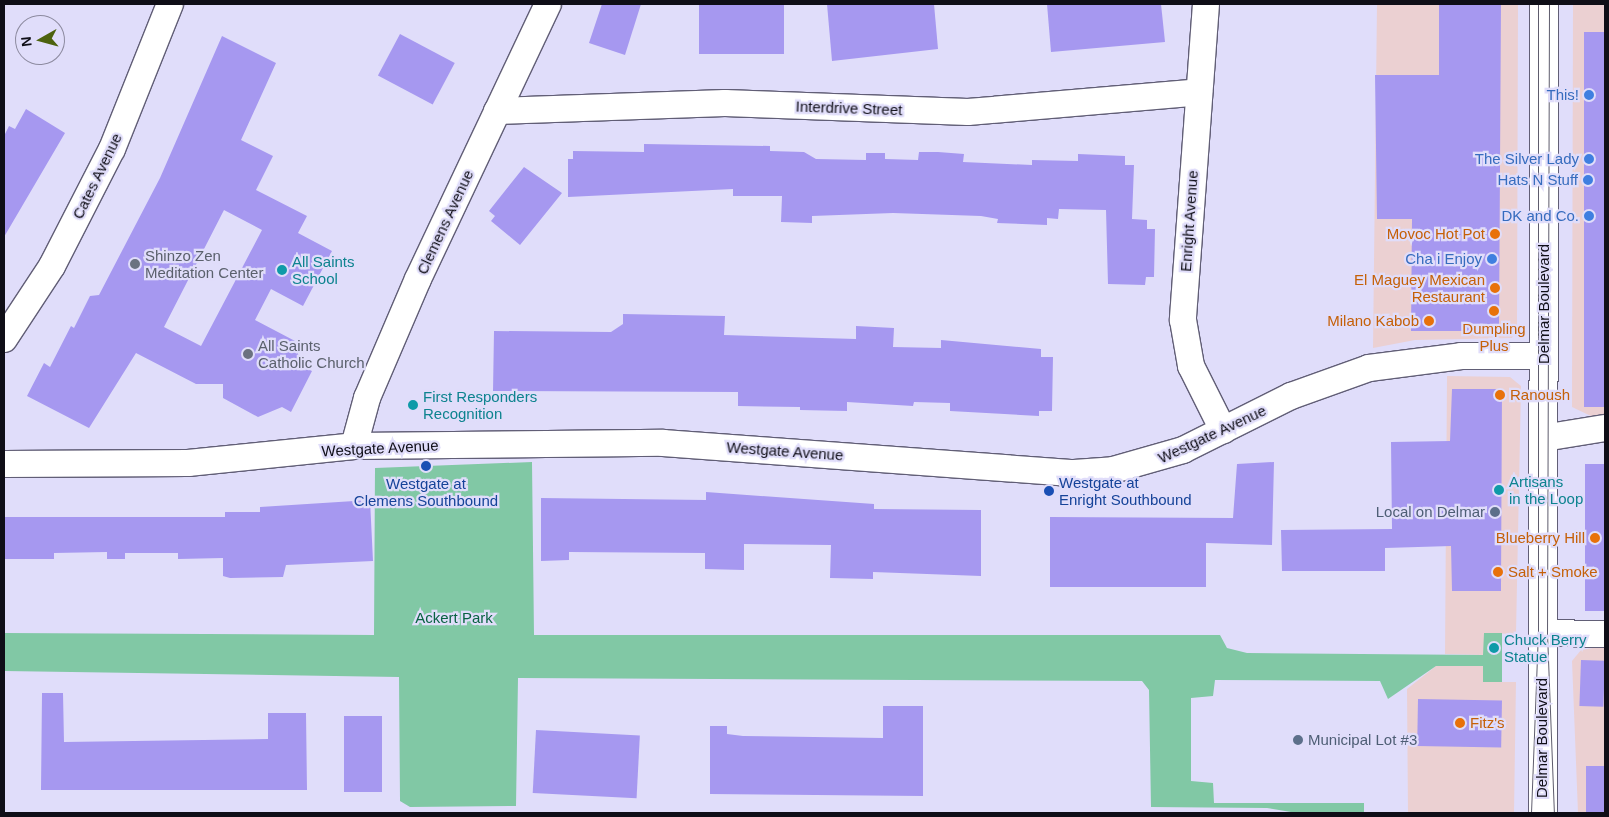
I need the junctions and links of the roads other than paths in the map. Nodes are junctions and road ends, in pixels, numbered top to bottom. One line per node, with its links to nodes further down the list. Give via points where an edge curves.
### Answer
1 (170, 4): 7 (street, Cates Avenue, via 112,149 52,266)
2 (548, 4): 6 (street, Clemens Avenue)
3 (1206, 4): 5 (street, Enright Avenue)
4 (1544, 4): 8 (main road, Delmar Boulevard)
5 (1199, 92): 6 (street, Interdrive Street, via 968,112 725,103); 10 (street, Enright Avenue, via 1184,339 1191,366)
6 (497, 111): 12 (street, Clemens Avenue, via 378,373)
7 (4, 339)
8 (1544, 356): 10 (street, Westgate Avenue, via 1461,356 1369,368 1291,396); 11 (main road, Delmar Boulevard)
9 (1605, 428): 11 (street)
10 (1223, 430): 12 (street, Westgate Avenue, via 1144,464 1074,473 663,443)
11 (1543, 438): 14 (main road, Delmar Boulevard)
12 (354, 446): 13 (street, Westgate Avenue, via 188,463)
13 (4, 464)
14 (1542, 633): 15 (street); 16 (main road, Delmar Boulevard)
15 (1605, 634)
16 (1543, 813)

